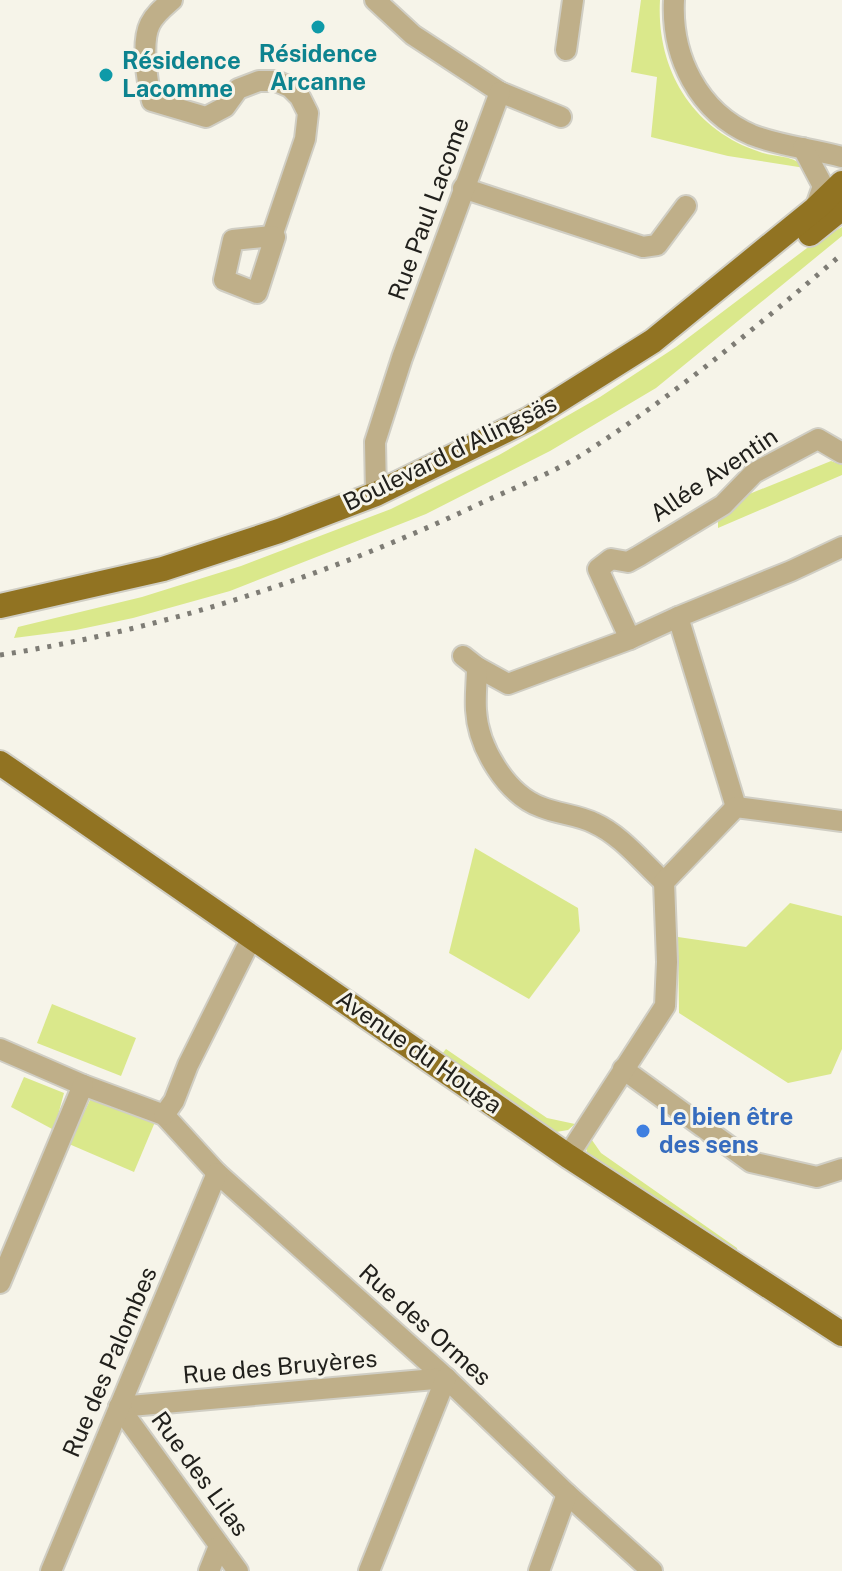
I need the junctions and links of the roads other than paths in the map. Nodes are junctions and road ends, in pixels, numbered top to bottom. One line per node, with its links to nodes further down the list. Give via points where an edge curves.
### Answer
1 (172, 0): 16 (street, via 149,25 152,101 206,117 225,107 238,89 276,81 290,87 308,113 305,139)
2 (375, 0): 6 (street, via 413,35)
3 (573, 0): 5 (street)
4 (674, 0): 8 (street, via 681,61 706,101 750,134)
5 (566, 50)
6 (500, 92): 7 (street); 11 (street, Rue Paul Lacome)
7 (561, 117)
8 (803, 148): 9 (street); 14 (street, via 823,186)
9 (842, 157)
10 (842, 183): 14 (main road, Boulevard d'Alingsäs)
11 (463, 188): 12 (street, via 643,247 657,245); 19 (street, Rue Paul Lacome, via 375,442)
12 (686, 206)
13 (842, 208): 17 (main road, Boulevard d'Alingsäs)
14 (815, 209): 19 (main road, Boulevard d'Alingsäs, via 653,341 529,419)
15 (842, 218): 17 (main road)
16 (272, 236)
17 (786, 252): 23 (main road, Boulevard d'Alingsäs, via 659,350 540,425 389,502 164,583)
18 (842, 453): 24 (street, Allée Aventin, via 818,439 754,473 723,505 628,562 611,559 598,569)
19 (376, 494): 21 (main road, Boulevard d'Alingsäs, via 163,569)
20 (842, 547): 22 (street)
21 (0, 606)
22 (678, 617): 24 (street); 26 (street)
23 (0, 622)
24 (630, 639): 28 (street, via 508,684 470,662 476,712 496,767 519,795 611,832)
25 (0, 763): 29 (main road, Avenue du Houga)
26 (736, 807): 27 (street); 28 (street)
27 (842, 821)
28 (664, 882): 31 (street, via 665,1006)
29 (252, 937): 33 (street); 34 (main road, Avenue du Houga)
30 (0, 1049): 32 (street)
31 (623, 1069): 34 (street); 35 (street, via 751,1162 817,1177)
32 (83, 1085): 33 (street); 37 (street)
33 (164, 1115): 36 (street, Rue des Ormes)
34 (568, 1156): 38 (main road, Avenue du Houga)
35 (842, 1169)
36 (217, 1173): 39 (street, Rue des Ormes); 40 (street, Rue des Palombes)
37 (0, 1283)
38 (842, 1334)
39 (446, 1378): 40 (street, Rue des Bruyères); 41 (street, Rue des Ormes); 46 (street)
40 (119, 1407): 42 (street, Rue des Lilas); 43 (street, Rue des Palombes)
41 (567, 1494): 47 (street); 48 (street, Rue des Ormes)
42 (219, 1546): 44 (street); 45 (street, Rue des Lilas)
43 (51, 1571)
44 (209, 1571)
45 (238, 1571)
46 (369, 1571)
47 (539, 1571)
48 (652, 1571)

